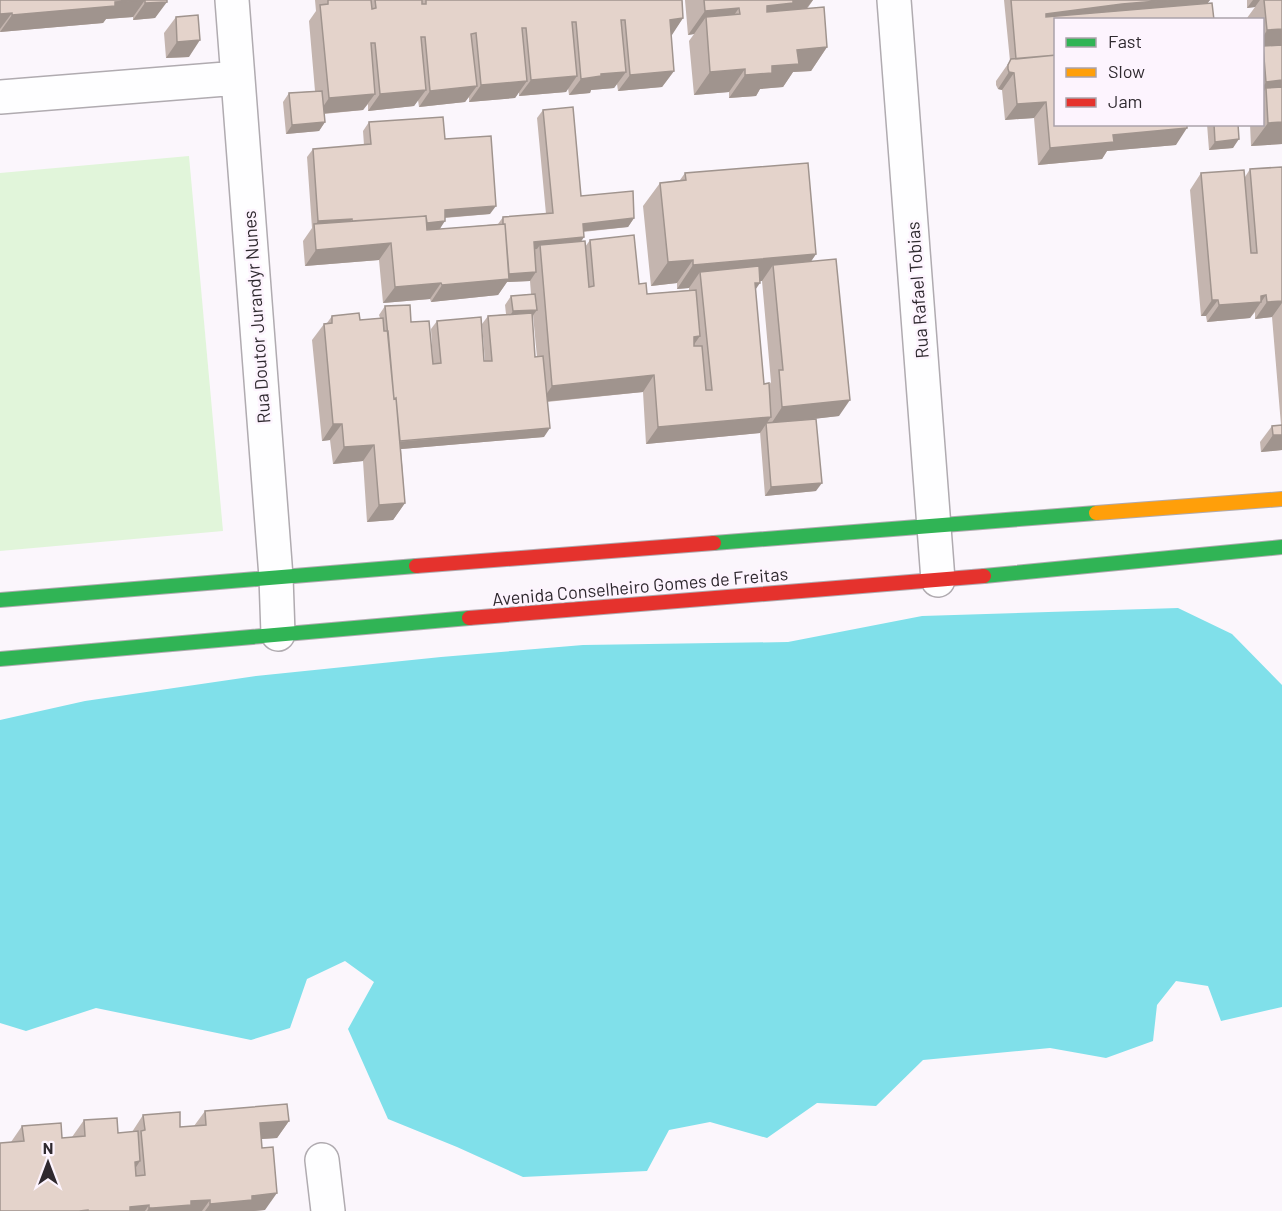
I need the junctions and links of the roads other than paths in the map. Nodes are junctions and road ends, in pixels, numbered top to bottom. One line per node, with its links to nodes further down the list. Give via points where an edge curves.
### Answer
1 (232, 0): 3 (street, Rua Doutor Jurandyr Nunes)
2 (894, 0): 6 (street, Rua Rafael Tobias)
3 (238, 78): 4 (street); 8 (street, Rua Doutor Jurandyr Nunes)
4 (0, 97)
5 (1282, 499): 6 (street, Avenida Conselheiro Gomes de Freitas)
6 (935, 527): 8 (street, Avenida Conselheiro Gomes de Freitas); 9 (street, Rua Rafael Tobias)
7 (1282, 547): 9 (street, Avenida Conselheiro Gomes de Freitas)
8 (276, 577): 10 (street, Avenida Conselheiro Gomes de Freitas); 11 (street, Rua Doutor Jurandyr Nunes)
9 (938, 580): 11 (street, Avenida Conselheiro Gomes de Freitas)
10 (0, 600)
11 (278, 634): 12 (street, Avenida Conselheiro Gomes de Freitas)
12 (0, 659)
13 (322, 1160): 14 (street)
14 (328, 1211)

